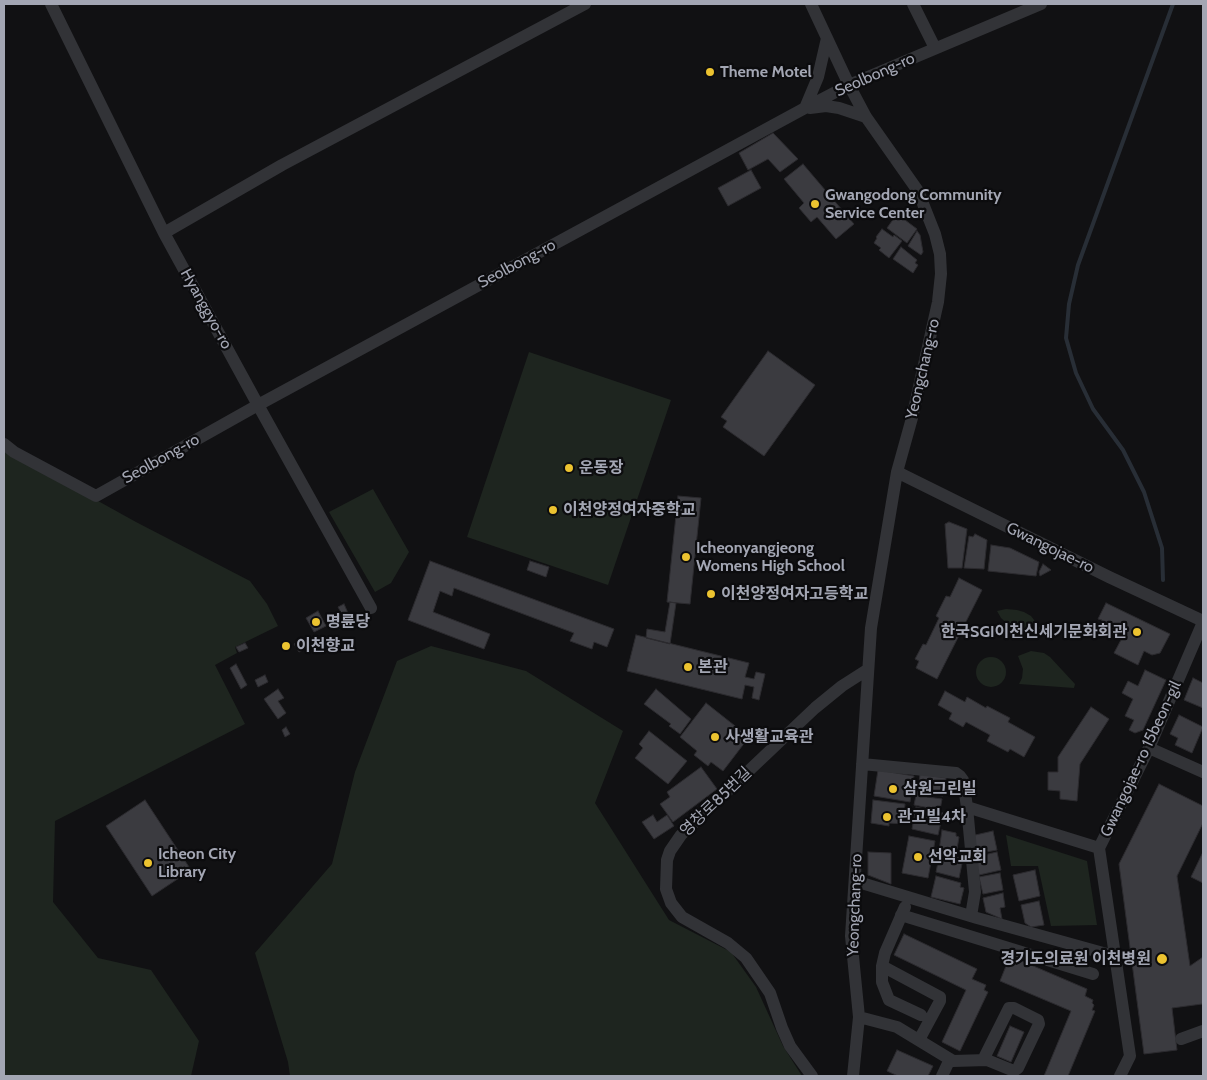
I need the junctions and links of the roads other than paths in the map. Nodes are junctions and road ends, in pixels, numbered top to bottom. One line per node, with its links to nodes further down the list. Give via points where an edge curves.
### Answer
1 (51, 4): 11 (street, Hyanggyo-ro)
2 (585, 4): 11 (street, via 282,165)
3 (811, 4): 6 (street, Yeongchang-ro)
4 (914, 4): 7 (street)
5 (1041, 4): 7 (street, Seolbong-ro)
6 (827, 38): 8 (street, Yeongchang-ro); 9 (street, via 818,77)
7 (935, 48): 8 (street, Seolbong-ro)
8 (849, 85): 9 (street, Seolbong-ro); 10 (street, Yeongchang-ro)
9 (805, 108): 10 (street, via 826,106); 12 (street, Seolbong-ro)
10 (866, 117): 14 (street, Yeongchang-ro, via 918,191 932,223 940,254 938,302)
11 (164, 233): 12 (street, Hyanggyo-ro)
12 (258, 405): 13 (street, Seolbong-ro, via 96,496); 15 (street, Hyanggyo-ro)
13 (4, 444)
14 (897, 472): 16 (street, Gwangojae-ro); 17 (street, Yeongchang-ro)
15 (372, 608)
16 (1203, 621): 18 (street, Gwangojae-ro 15beon-gil)
17 (867, 670): 19 (street, Yeongchang-ro); 37 (street, 영창로85번길, via 815,708 681,835 667,860 666,889 671,903 682,917 728,943 746,958 770,993 790,1046)
18 (1149, 748): 20 (street); 22 (street, Gwangojae-ro 15beon-gil)
19 (862, 764): 21 (street, via 956,773 963,780); 23 (street, Yeongchang-ro)
20 (1203, 772)
21 (967, 807): 22 (street); 26 (street, via 975,892)
22 (1099, 848): 27 (street, Gwangojae-ro 15beon-gil)
23 (856, 881): 24 (street); 31 (street, Yeongchang-ro, via 851,943)
24 (909, 898): 25 (street); 26 (street)
25 (902, 915): 28 (street); 29 (street)
26 (971, 916): 27 (street)
27 (1114, 956): 40 (street, Gwangojae-ro 15beon-gil, via 1130,1056)
28 (882, 966): 30 (street, via 882,982 889,1000); 34 (street, via 940,997)
29 (1093, 974)
30 (921, 1015)
31 (859, 1017): 34 (street, via 897,1026); 38 (street, Yeongchang-ro)
32 (1203, 1031): 33 (street)
33 (1181, 1039)
34 (919, 1040): 35 (street)
35 (950, 1059): 36 (street); 39 (street)
36 (983, 1060): 36 (street, via 1017,1070 1038,1020 1009,1008)
37 (812, 1076)
38 (853, 1076)
39 (942, 1076)
40 (1120, 1076)

